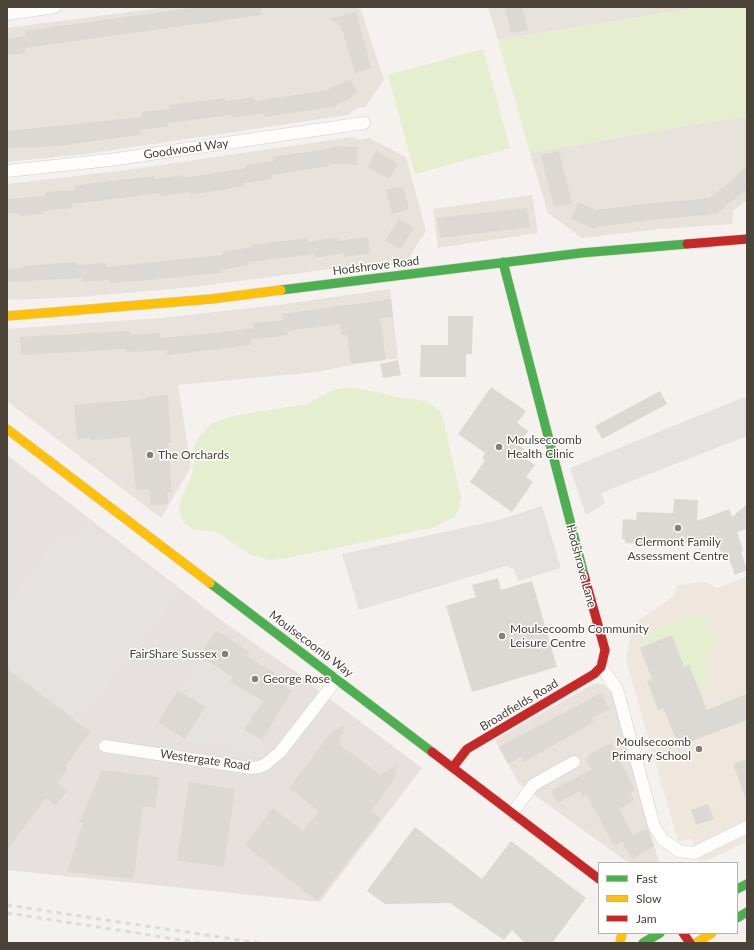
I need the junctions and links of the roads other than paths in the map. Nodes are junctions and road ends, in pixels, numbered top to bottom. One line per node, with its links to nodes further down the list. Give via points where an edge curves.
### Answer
1 (55, 7): 2 (street)
2 (7, 14)
3 (364, 123): 4 (street, Goodwood Way, via 110,160)
4 (7, 171)
5 (747, 239): 6 (street, Hodshrove Road)
6 (503, 262): 7 (street, Hodshrove Road, via 211,299); 9 (street, Hodshrove Lane, via 573,537 605,650)
7 (7, 316)
8 (7, 429): 10 (street, Moulsecoomb Way)
9 (601, 667): 13 (street, Broadfields Road, via 594,674 467,749); 15 (street, via 617,689 654,826 663,840 679,850 694,853)
10 (337, 679): 11 (street, Westergate Road, via 280,752 259,767); 13 (street, Moulsecoomb Way)
11 (106, 746)
12 (574, 762): 14 (street, via 533,784)
13 (453, 768): 14 (street, Moulsecoomb Way)
14 (513, 812): 16 (street, Moulsecoomb Way)
15 (747, 827)
16 (598, 878)
17 (747, 884): 18 (street)
18 (738, 888)
19 (747, 912): 20 (street)
20 (738, 917)
21 (657, 934): 24 (street); 25 (street)
22 (685, 934): 26 (street)
23 (710, 934): 27 (street)
24 (643, 943)
25 (662, 943)
26 (690, 943)
27 (696, 943)

